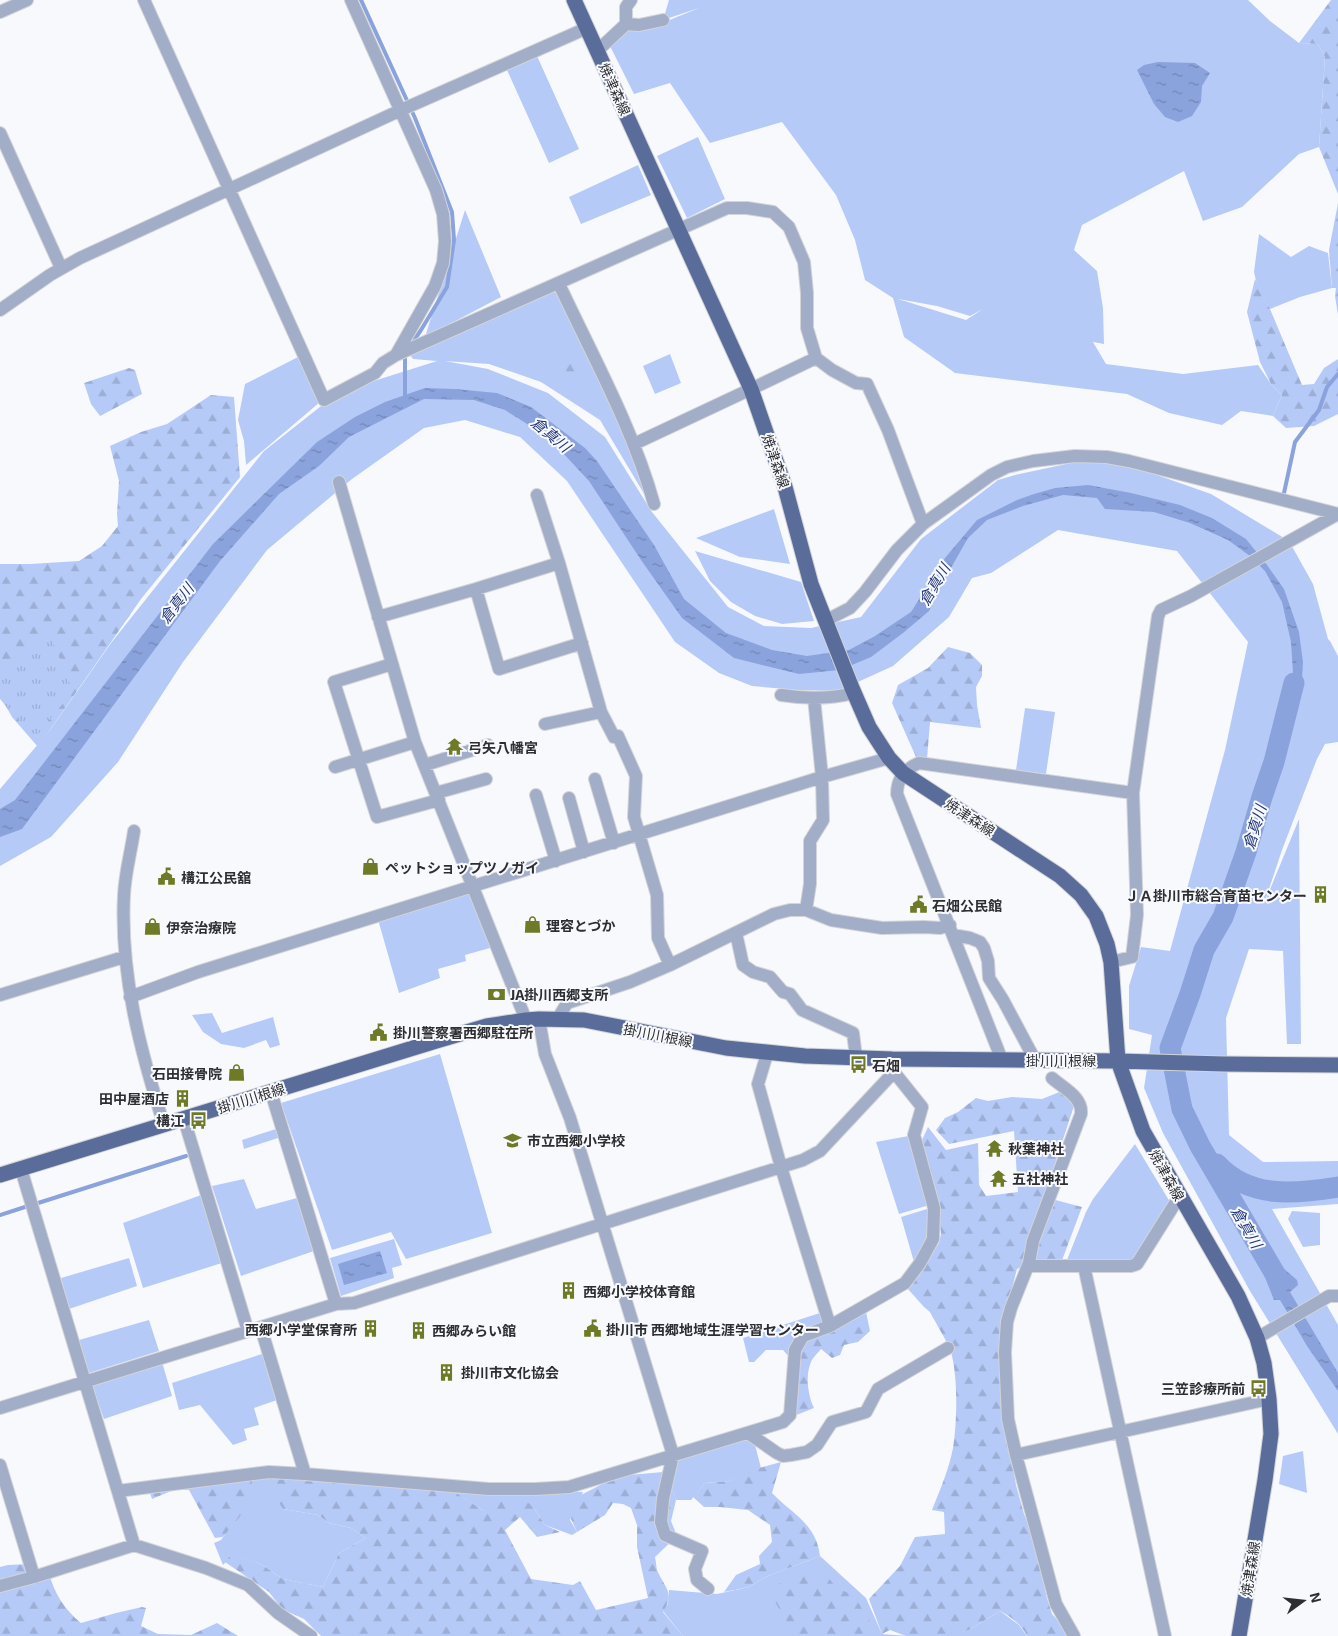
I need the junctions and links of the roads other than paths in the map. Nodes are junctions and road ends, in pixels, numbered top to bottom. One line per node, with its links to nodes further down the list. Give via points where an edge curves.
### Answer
1 (27, 0): 6 (street)
2 (144, 0): 13 (street)
3 (351, 0): 11 (street)
4 (574, 0): 9 (main road, 焼津森線)
5 (631, 0): 8 (street, via 626,7)
6 (0, 12)
7 (663, 20): 8 (street)
8 (626, 24): 10 (street)
9 (587, 28): 10 (main road, 焼津森線); 11 (street)
10 (597, 51): 14 (main road, 焼津森線)
11 (408, 107): 13 (street); 18 (street, via 443,214 445,241 443,263 435,286)
12 (0, 133): 15 (street)
13 (230, 189): 15 (street); 18 (street, via 324,400 375,373 383,363)
14 (678, 229): 16 (street); 19 (street, via 727,208 773,212 789,227 804,262 807,328); 20 (main road, 焼津森線)
15 (61, 268): 17 (street)
16 (559, 284): 18 (street); 21 (street)
17 (0, 310)
18 (399, 354)
19 (816, 358): 20 (street); 26 (street, via 856,383 867,384)
20 (751, 389): 21 (street); 30 (main road, 焼津森線, via 785,487 810,584)
21 (634, 444): 24 (street)
22 (339, 482): 29 (street)
23 (537, 495): 27 (street)
24 (654, 504)
25 (1338, 514): 26 (street, via 1129,461 1075,456 1007,467 976,485); 48 (street, via 1161,610)
26 (923, 524): 30 (street, via 897,550 865,592)
27 (559, 564): 28 (street); 31 (street)
28 (476, 590): 29 (street); 31 (street, via 499,669)
29 (378, 617): 32 (street)
30 (827, 628): 33 (main road, 焼津森線)
31 (582, 643): 36 (street)
32 (392, 664): 38 (street); 41 (street, via 334,682)
33 (853, 691): 35 (street, via 837,698); 40 (main road, 焼津森線, via 869,727)
34 (781, 695): 35 (street)
35 (814, 698): 45 (street)
36 (601, 712): 37 (street); 53 (street, via 614,737 618,736 636,776 634,816)
37 (545, 724)
38 (415, 742): 41 (street); 42 (street)
39 (488, 745): 42 (street)
40 (889, 758): 44 (main road, 焼津森線); 45 (street)
41 (359, 760): 43 (street); 50 (street, via 377,818)
42 (425, 765): 50 (street)
43 (335, 767)
44 (903, 773): 48 (street, via 919,763); 59 (street, via 897,784 897,794); 62 (main road, 焼津森線, via 1067,882 1096,916)
45 (822, 777): 53 (street); 58 (street, via 823,820 810,840 810,884)
46 (486, 779): 50 (street)
47 (595, 779): 54 (street)
48 (1133, 793): 62 (street, via 1137,915 1132,957)
49 (536, 795): 56 (street)
50 (437, 796): 57 (street)
51 (569, 798): 55 (street)
52 (134, 831): 61 (street, via 124,892)
53 (639, 835): 54 (street); 63 (street, via 657,896 658,938)
54 (614, 842): 55 (street)
55 (584, 852): 56 (street)
56 (556, 861): 57 (street)
57 (474, 886): 65 (street, via 198,972); 68 (street)
58 (806, 910): 59 (street, via 831,920 882,928); 60 (street, via 774,914)
59 (952, 930): 66 (street, via 980,942 986,954 989,978); 67 (street)
60 (736, 933): 63 (street); 71 (street, via 744,965 753,972 770,977 783,992 790,994 802,1010 853,1033)
61 (124, 957): 64 (street); 65 (street)
62 (1112, 962): 74 (main road, 焼津森線)
63 (670, 965): 69 (street, via 567,1003)
64 (0, 996)
65 (130, 997): 80 (street, via 139,1041)
66 (1003, 1000): 67 (street); 73 (street)
67 (982, 1008): 72 (street)
68 (532, 1019): 69 (main road, 掛川川根線); 78 (main road, 掛川川根線, via 487,1026); 85 (street, via 570,1118)
69 (557, 1020): 70 (main road, 掛川川根線, via 584,1020)
70 (767, 1054): 71 (main road, 掛川川根線); 81 (street, via 758,1084)
71 (856, 1058): 76 (main road, 掛川川根線)
72 (1002, 1060): 73 (main road, 掛川川根線); 76 (main road, 掛川川根線)
73 (1035, 1060): 74 (main road, 掛川川根線)
74 (1118, 1061): 75 (main road, 掛川川根線); 84 (main road, 焼津森線, via 1143,1131)
75 (1338, 1065)
76 (893, 1066): 81 (street, via 820,1151); 90 (street, via 922,1107 914,1135 934,1208 933,1239 904,1283)
77 (1052, 1078): 86 (street, via 1079,1100 1082,1107 1033,1241)
78 (271, 1092): 79 (main road, 掛川川根線); 89 (street)
79 (184, 1119): 80 (main road, 掛川川根線); 92 (street)
80 (164, 1125): 82 (main road, 掛川川根線)
81 (781, 1167): 85 (street); 90 (street)
82 (21, 1169): 83 (main road, 掛川川根線); 95 (street)
83 (0, 1175)
84 (1179, 1197): 87 (street, via 1137,1264); 93 (main road, 焼津森線, via 1238,1296)
85 (604, 1224): 89 (street, via 354,1303); 100 (street)
86 (1028, 1266): 87 (street); 101 (street, via 1007,1322 1005,1352 1008,1419)
87 (1084, 1266): 98 (street)
88 (1338, 1296): 93 (street, via 1329,1296)
89 (336, 1304): 91 (street)
90 (830, 1326): 99 (street, via 803,1336 795,1350 790,1415 783,1422)
91 (261, 1328): 92 (street); 103 (street)
92 (248, 1332): 95 (street)
93 (1257, 1338): 96 (main road, 焼津森線)
94 (948, 1348): 99 (street, via 878,1389 866,1412 832,1422 817,1445 807,1452 783,1456)
95 (85, 1382): 97 (street); 104 (street)
96 (1269, 1399): 98 (street); 112 (main road, 焼津森線, via 1271,1434)
97 (0, 1408)
98 (1120, 1432): 101 (street); 111 (street)
99 (748, 1433): 100 (street)
100 (673, 1455): 103 (street, via 569,1487 535,1489 489,1489); 108 (street, via 661,1522 665,1536 702,1551 694,1569 696,1580)
101 (1016, 1455): 110 (street, via 1056,1604)
102 (0, 1465): 106 (street)
103 (305, 1474): 104 (street, via 269,1472)
104 (118, 1491): 105 (street)
105 (134, 1545): 106 (street); 109 (street, via 248,1585 278,1613)
106 (34, 1577): 107 (street)
107 (0, 1586)
108 (708, 1590)
109 (311, 1636)
110 (1074, 1636)
111 (1165, 1636)
112 (1239, 1636)

